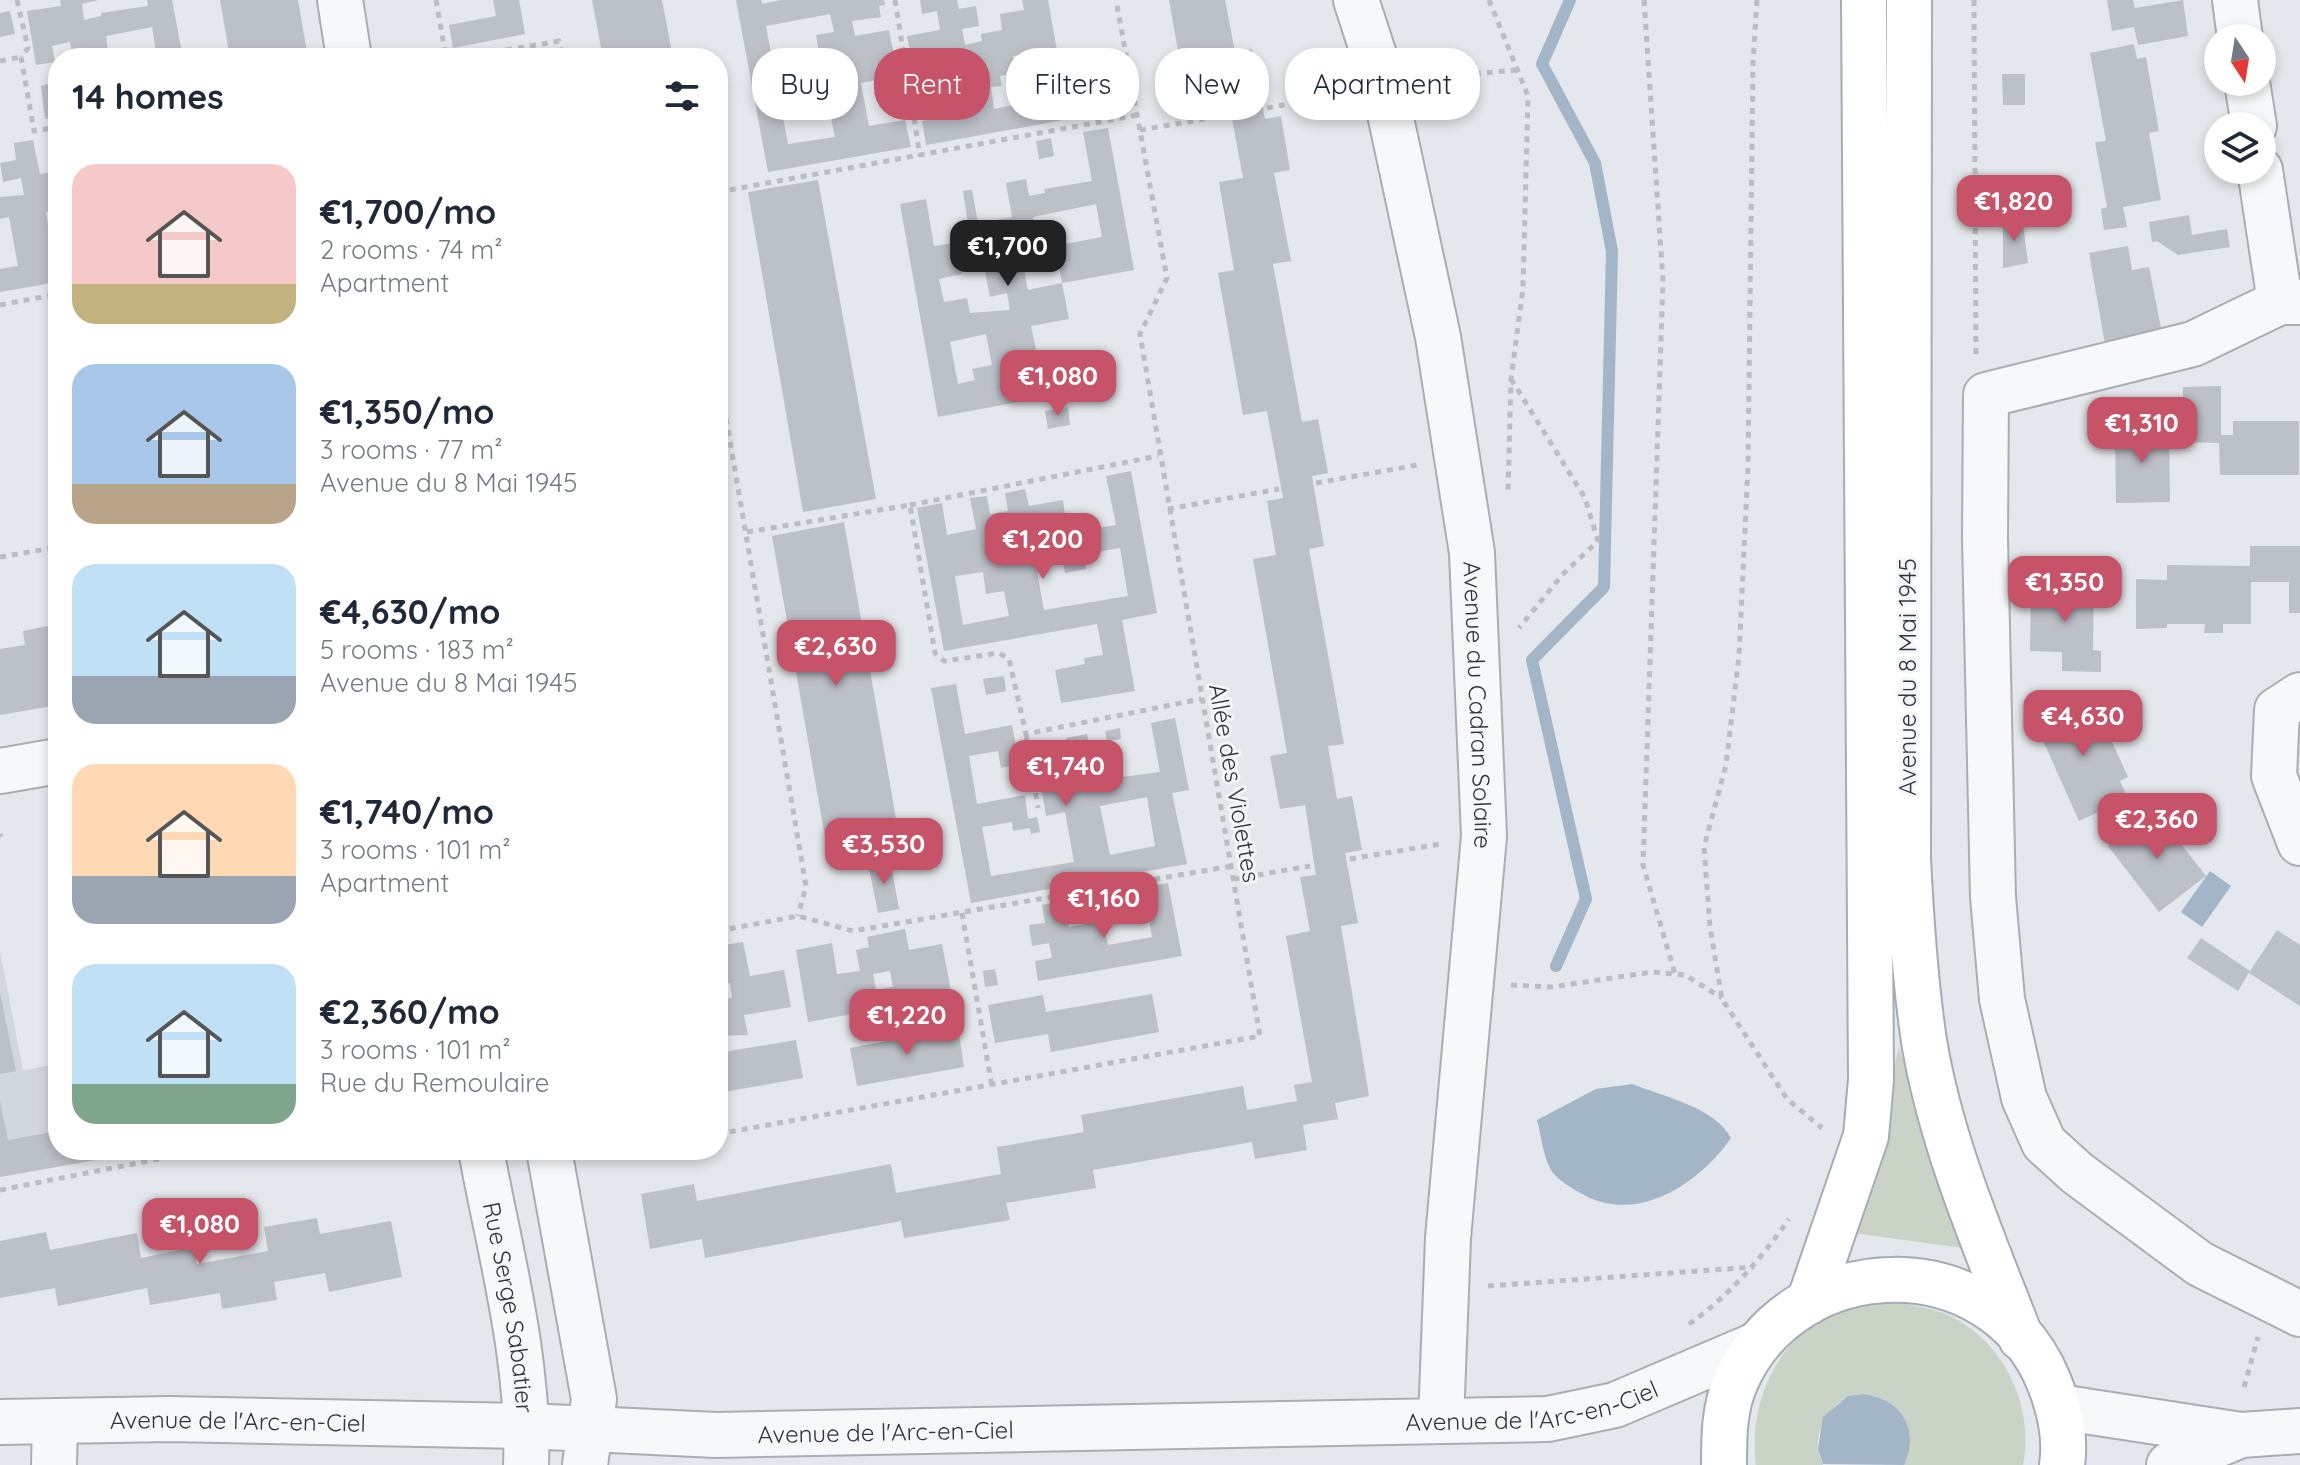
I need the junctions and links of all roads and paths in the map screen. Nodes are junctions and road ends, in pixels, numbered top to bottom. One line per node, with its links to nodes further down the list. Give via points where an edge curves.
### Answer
1 (17, 0): 20 (path, via 28,48)
2 (340, 0): 15 (street)
3 (436, 0): 16 (path)
4 (895, 0): 27 (path)
5 (1116, 0): 19 (path, Allée des Violettes)
6 (1356, 0): 49 (street, Avenue du Cadran Solaire, via 1384,86 1460,458 1472,553)
7 (1489, 0): 42 (path, via 1528,96 1523,288 1511,379 1585,498 1598,541 1563,574)
8 (1644, 0): 58 (path, via 1663,281 1643,865)
9 (1757, 0): 60 (path, via 1739,656 1726,765 1704,847)
10 (1864, 0): 71 (main road, Avenue du 8 Mai 1945, via 1871,1080 1866,1136)
11 (1909, 0): 74 (main road, Avenue du 8 Mai 1945, via 1908,858 1913,946 1925,1044 1948,1139)
12 (1974, 0): 33 (path, via 1976,360)
13 (2235, 0): 14 (street)
14 (2238, 24)
15 (347, 48)
16 (444, 48)
17 (518, 48): 18 (path, via 559,41)
18 (560, 48)
19 (1125, 48)
20 (21, 57): 21 (path); 25 (path, via 34,131)
21 (0, 61)
22 (1111, 120): 27 (path)
23 (1139, 120): 26 (path, Allée des Violettes)
24 (1199, 120): 26 (path)
25 (48, 129)
26 (1140, 130): 35 (path, Allée des Violettes, via 1167,278 1140,334)
27 (920, 156): 29 (path)
28 (2263, 184): 31 (street)
29 (728, 190)
30 (48, 296): 32 (path)
31 (2290, 302): 33 (street, via 2193,344)
32 (0, 305)
33 (1986, 395): 72 (street, via 1993,897 2002,999 2024,1098 2044,1143 2077,1173 2200,1264)
34 (728, 427): 39 (path)
35 (1158, 456): 37 (path); 38 (path, Allée des Violettes)
36 (1279, 489): 38 (path)
37 (910, 505): 39 (path); 45 (path, via 935,653 944,661 999,653 1009,659)
38 (1168, 509): 44 (path, Allée des Violettes)
39 (747, 532): 56 (path, via 806,886)
40 (48, 549): 41 (path)
41 (0, 557)
42 (1518, 631)
43 (2300, 695): 50 (street, via 2277,710 2274,776)
44 (1201, 699): 45 (path); 52 (path, Allée des Violettes)
45 (1026, 734): 48 (path)
46 (48, 763): 47 (street)
47 (0, 771)
48 (1038, 808)
49 (1484, 836): 51 (path); 78 (street, Avenue du Cadran Solaire, via 1448,1238)
50 (2300, 843)
51 (1350, 859)
52 (1232, 866): 54 (path, Allée des Violettes); 55 (path)
53 (1310, 866): 54 (path)
54 (1234, 879): 61 (path, Allée des Violettes, via 1260,1036)
55 (962, 913): 56 (path, via 853,931); 61 (path)
56 (798, 916): 57 (path)
57 (728, 929)
58 (1675, 974): 59 (path, via 1652,972 1552,987); 60 (path)
59 (1501, 985)
60 (1722, 999): 63 (path, via 1787,1099 1823,1125)
61 (992, 1087): 62 (path, Allée des Violettes)
62 (728, 1132)
63 (1820, 1140)
64 (154, 1160): 67 (path)
65 (483, 1160): 83 (street, Rue Serge Sabatier, via 520,1366)
66 (550, 1160): 80 (street)
67 (0, 1190)
68 (1793, 1214): 69 (path)
69 (1754, 1267): 70 (path); 73 (path, via 1717,1304)
70 (1483, 1287)
71 (1809, 1302): 74 (main road, via 1873,1279 1923,1280 1970,1296 2000,1315); 75 (main road, via 1788,1314)
72 (2300, 1314)
73 (1677, 1332)
74 (2021, 1338): 76 (main road, via 2040,1362)
75 (1758, 1344): 78 (street, Avenue de l'Arc-en-Ciel, via 1615,1405 1548,1419); 85 (main road, via 1735,1382 1724,1425)
76 (2059, 1407): 82 (street); 86 (main road)
77 (55, 1421): 79 (street, Avenue de l'Arc-en-Ciel); 83 (street, Avenue de l'Arc-en-Ciel, via 170,1419); 84 (street)
78 (1441, 1421): 80 (street, Avenue de l'Arc-en-Ciel, via 716,1435)
79 (0, 1422)
80 (589, 1431): 83 (street, Avenue de l'Arc-en-Ciel)
81 (2300, 1431): 82 (street)
82 (2241, 1435): 87 (street)
83 (527, 1446)
84 (54, 1465)
85 (1724, 1465)
86 (2062, 1465)
87 (2169, 1465)

